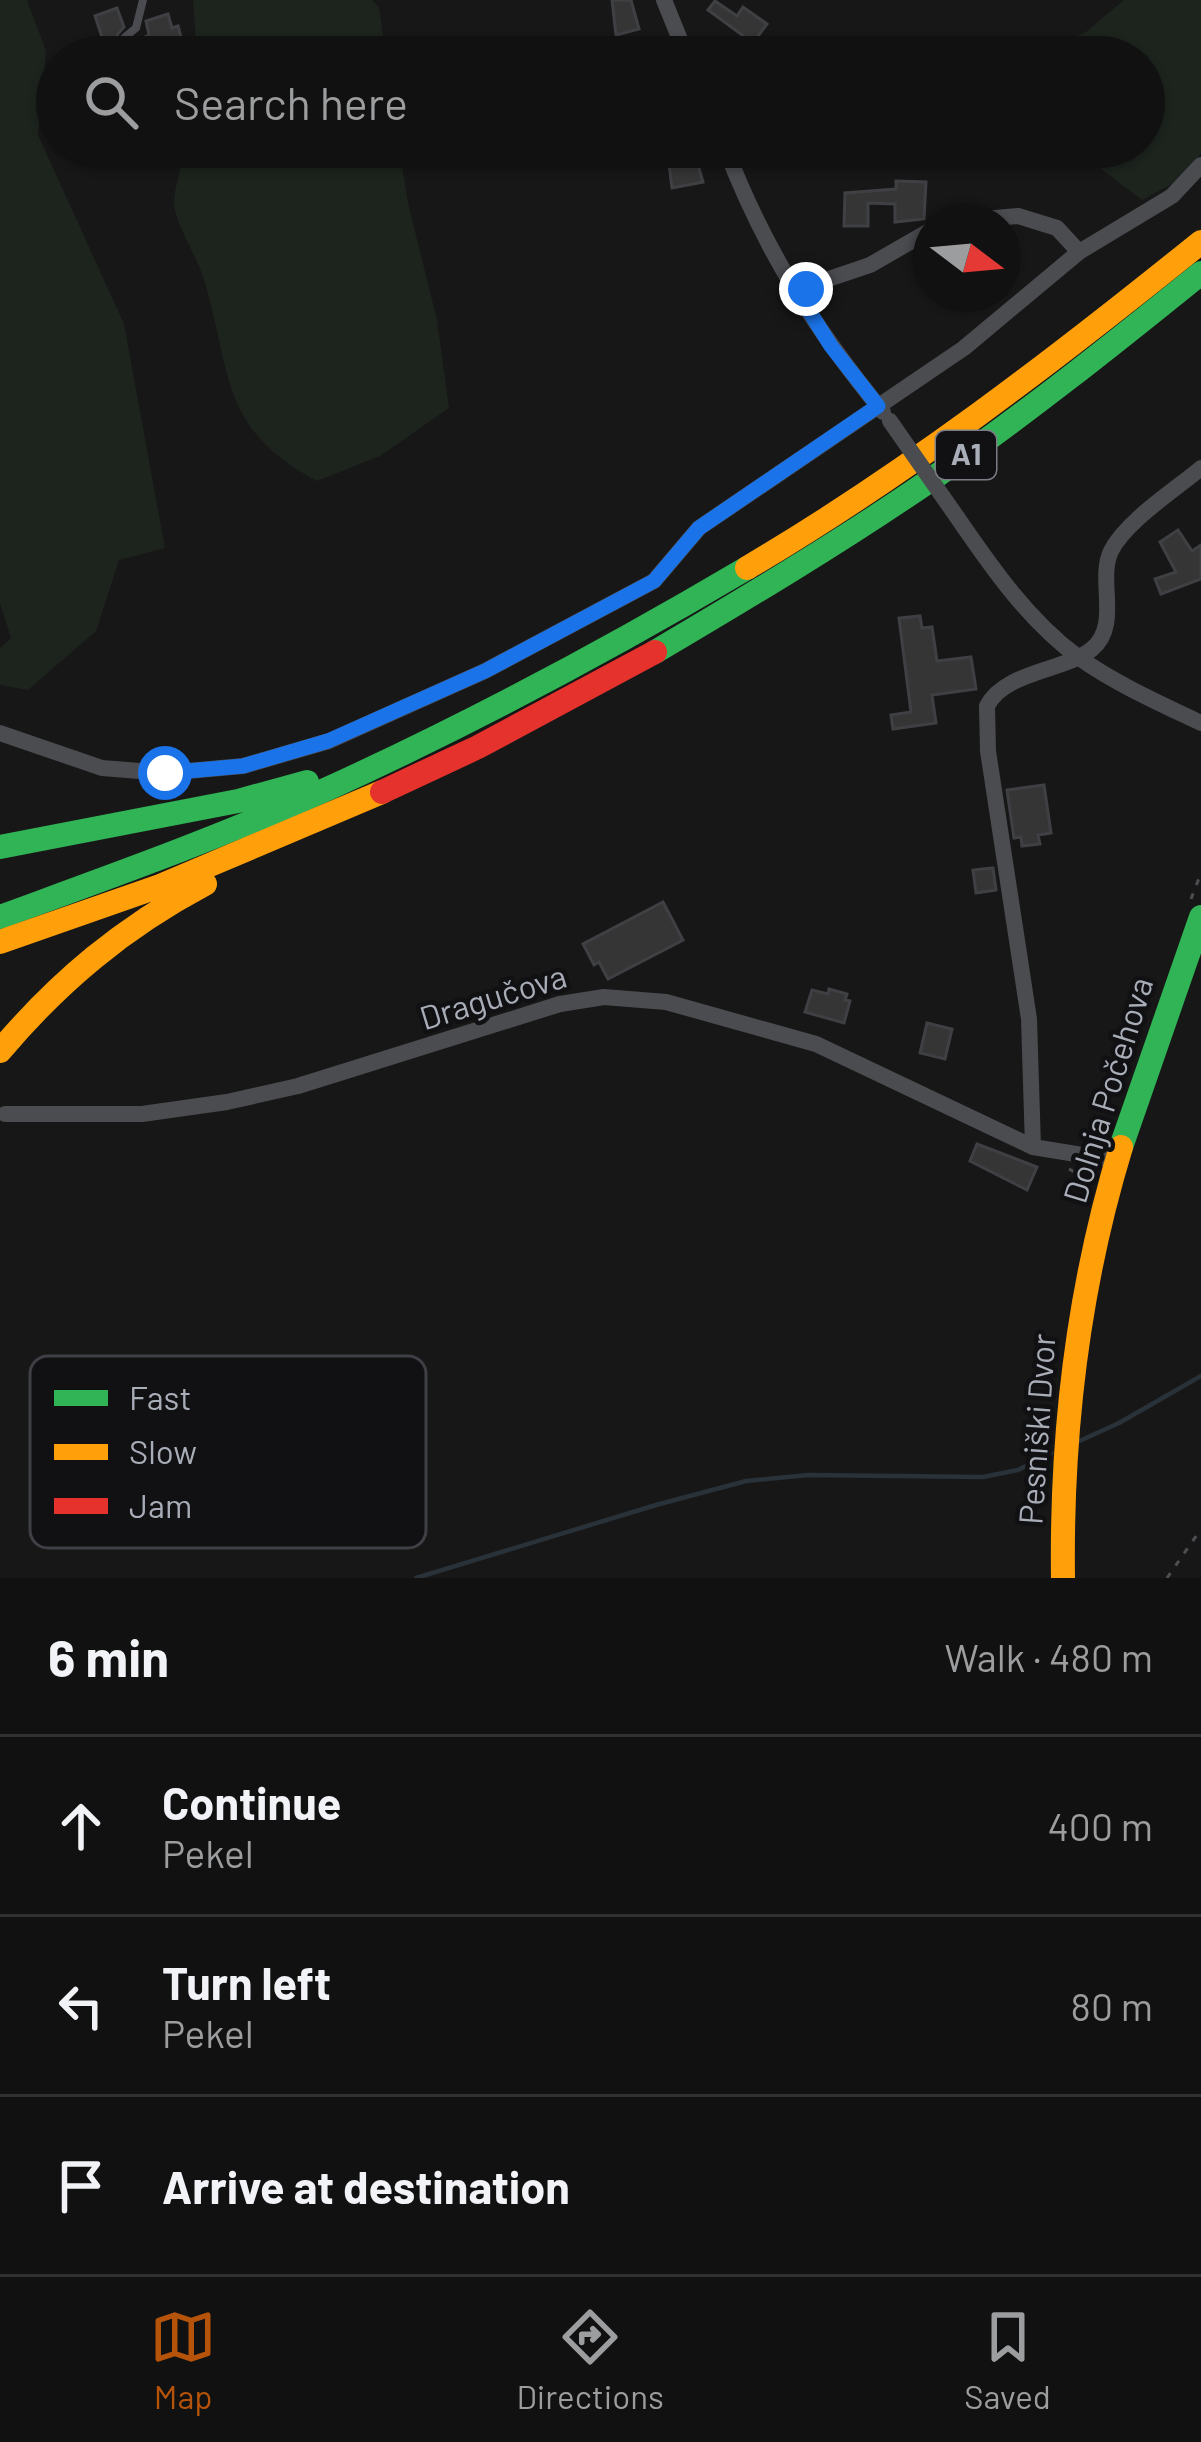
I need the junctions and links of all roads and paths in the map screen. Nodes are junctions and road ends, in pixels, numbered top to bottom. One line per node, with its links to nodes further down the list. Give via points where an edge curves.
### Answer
1 (142, 0): 3 (lane)
2 (664, 0): 4 (street)
3 (126, 36)
4 (679, 36)
5 (1201, 165): 10 (street, via 1172,196)
6 (733, 168): 12 (street)
7 (1021, 218): 10 (street, via 1057,228)
8 (913, 240): 12 (street)
9 (1201, 242): 18 (main road, A1, via 952,435 823,521 611,649)
10 (1079, 252): 13 (street)
11 (1201, 273): 19 (main road, A1, via 946,470 832,543 621,670)
12 (796, 290): 13 (street)
13 (884, 413): 15 (street, bridge, via 1008,590); 17 (street, via 699,528 654,581 485,671 328,741 243,766 165,773 102,767)
14 (1201, 468): 15 (street, via 1118,540 1105,572 1105,631)
15 (1077, 656): 16 (street); 26 (street, via 1002,689 985,721 1029,1019)
16 (1201, 723)
17 (0, 733)
18 (426, 744): 20 (main road, via 238,801); 21 (main road, A1, via 178,854)
19 (363, 802): 23 (main road, A1); 24 (main road, via 345,821 197,889 85,958)
20 (0, 847)
21 (0, 917)
22 (1201, 917): 27 (main road, Dolnja Počehova)
23 (0, 942)
24 (0, 1052)
25 (5, 1114): 26 (street, Dragučova, via 142,1114 227,1102 560,1004 623,998 815,1044)
26 (1033, 1147): 27 (street, Dragučova)
27 (1119, 1161): 28 (main road, Dolnja Počehova)
28 (1086, 1286): 30 (main road, Pesniški Dvor, via 1062,1451)
29 (1201, 1529): 31 (path)
30 (1064, 1578)
31 (1167, 1578)

